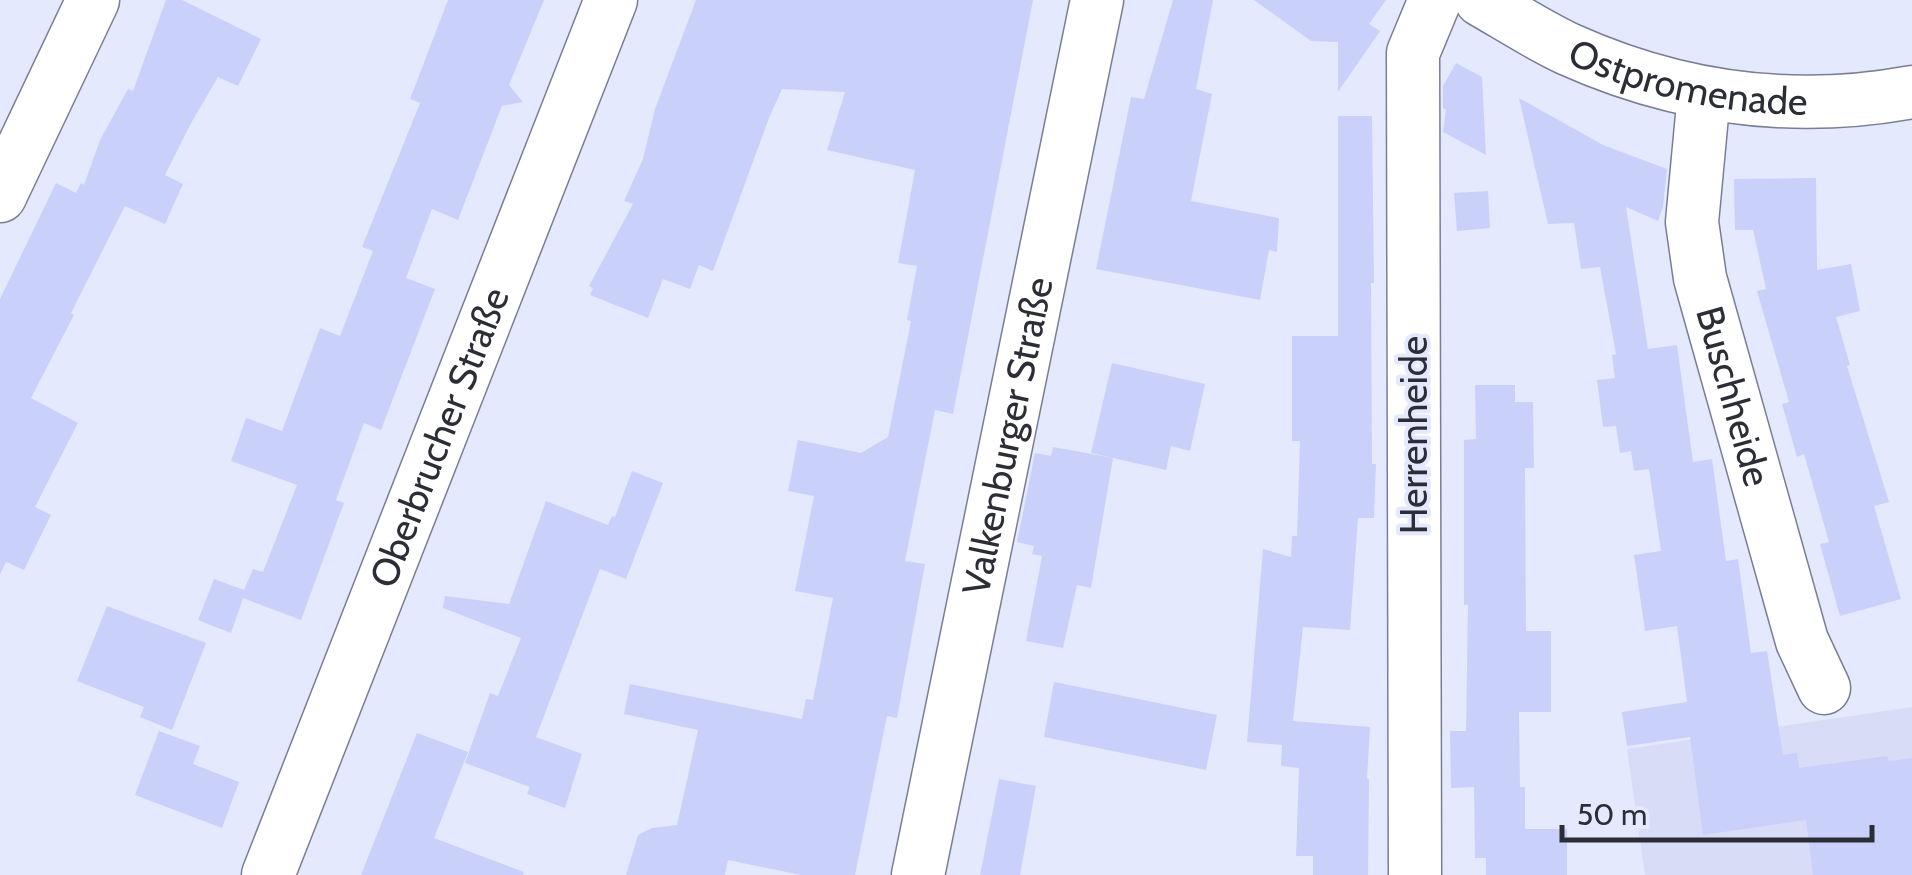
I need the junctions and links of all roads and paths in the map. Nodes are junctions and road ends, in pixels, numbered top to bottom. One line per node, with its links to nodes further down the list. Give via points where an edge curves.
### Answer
1 (93, 0): 8 (street)
2 (611, 0): 10 (street, Oberbrucher Straße)
3 (1097, 0): 11 (street, Valkenburger Straße)
4 (1435, 0): 12 (street, Herrenheide, via 1412,53)
5 (1481, 0): 7 (street, Ostpromenade, via 1565,48 1644,80)
6 (1912, 92): 7 (street, Ostpromenade, via 1825,102)
7 (1704, 94): 9 (street, Buschheide, via 1692,222 1700,278 1802,640)
8 (0, 196)
9 (1824, 688)
10 (268, 875)
11 (918, 875)
12 (1415, 875)

